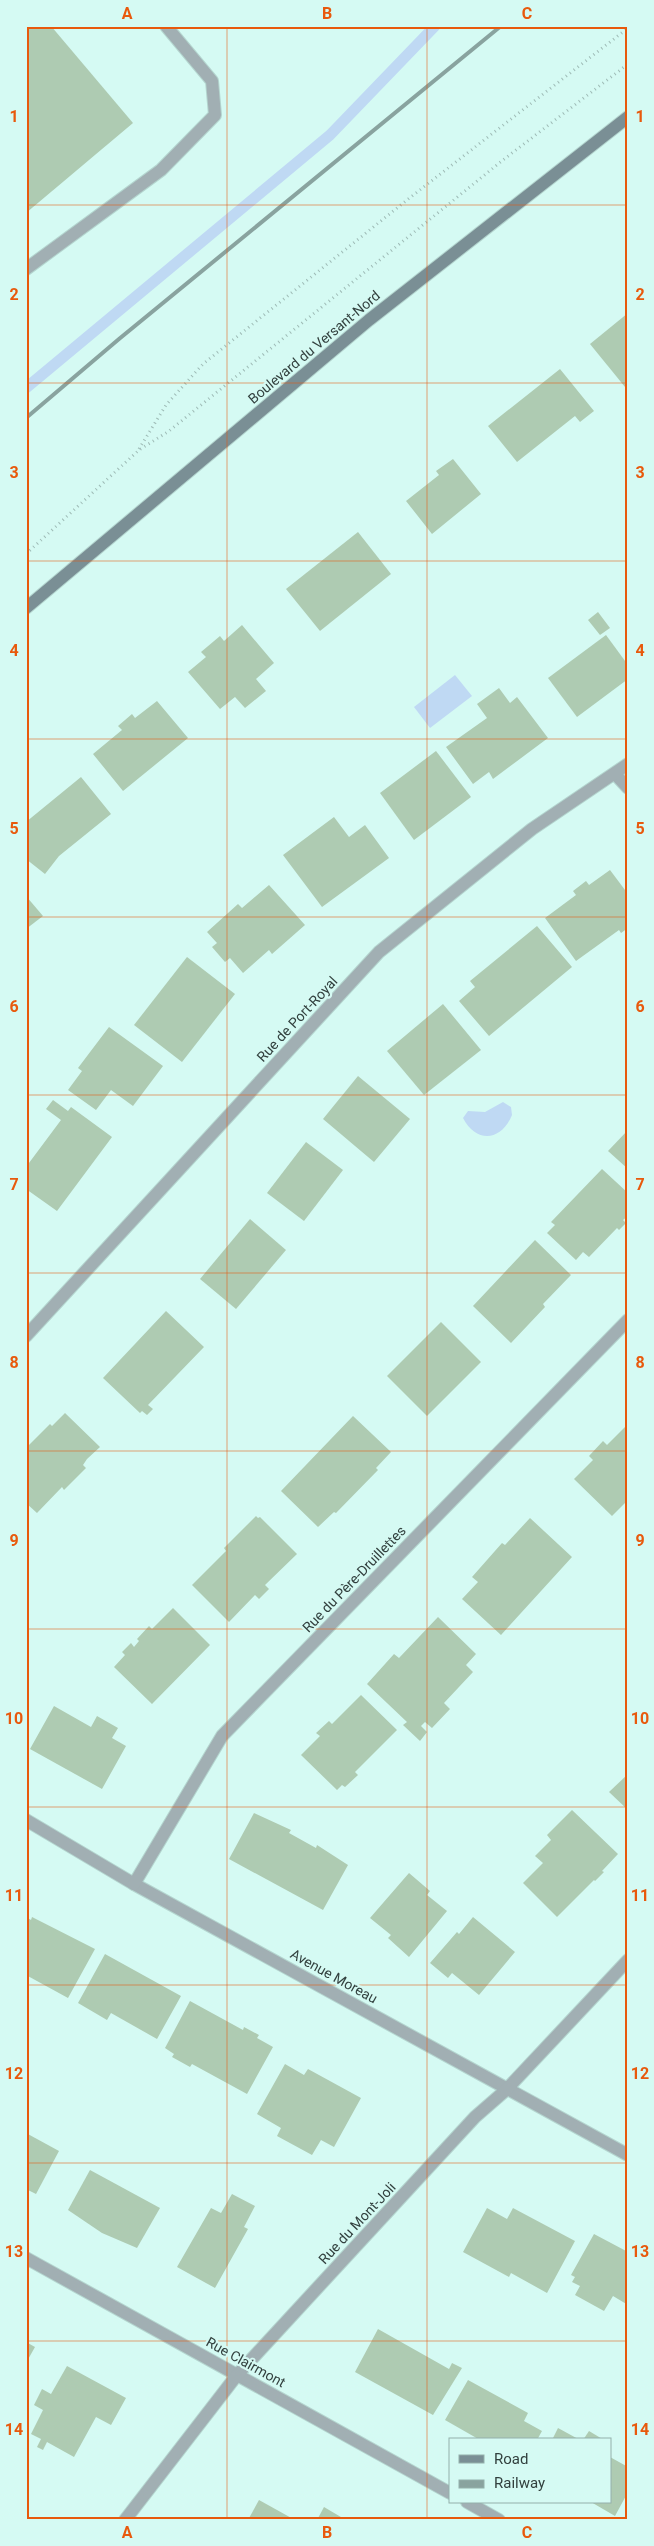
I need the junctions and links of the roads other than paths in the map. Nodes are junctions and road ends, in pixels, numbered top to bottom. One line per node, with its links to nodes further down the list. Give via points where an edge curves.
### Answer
1 (166, 26): 3 (street, via 212,81 215,115 161,170)
2 (628, 117): 4 (street, Boulevard du Versant-Nord, via 369,320)
3 (26, 269)
4 (26, 608)
5 (628, 764): 6 (street, Rue de Port-Royal)
6 (615, 774): 7 (street); 9 (street, Rue de Port-Royal, via 532,829 379,952)
7 (628, 788)
8 (628, 1320): 11 (street, Rue du Père-Druillettes, via 222,1736)
9 (26, 1336)
10 (26, 1820): 11 (street, Avenue Moreau)
11 (134, 1884): 13 (street, Avenue Moreau)
12 (628, 1960): 13 (street, Rue du Mont-Joli)
13 (506, 2090): 14 (street, Avenue Moreau); 16 (street, Rue du Mont-Joli, via 475,2117)
14 (628, 2155)
15 (26, 2258): 16 (street, Rue Clairmont)
16 (237, 2375): 17 (street, Rue Clairmont); 19 (street, Rue du Mont-Joli)
17 (449, 2492)
18 (471, 2504): 20 (street)
19 (125, 2520)
20 (499, 2520)

